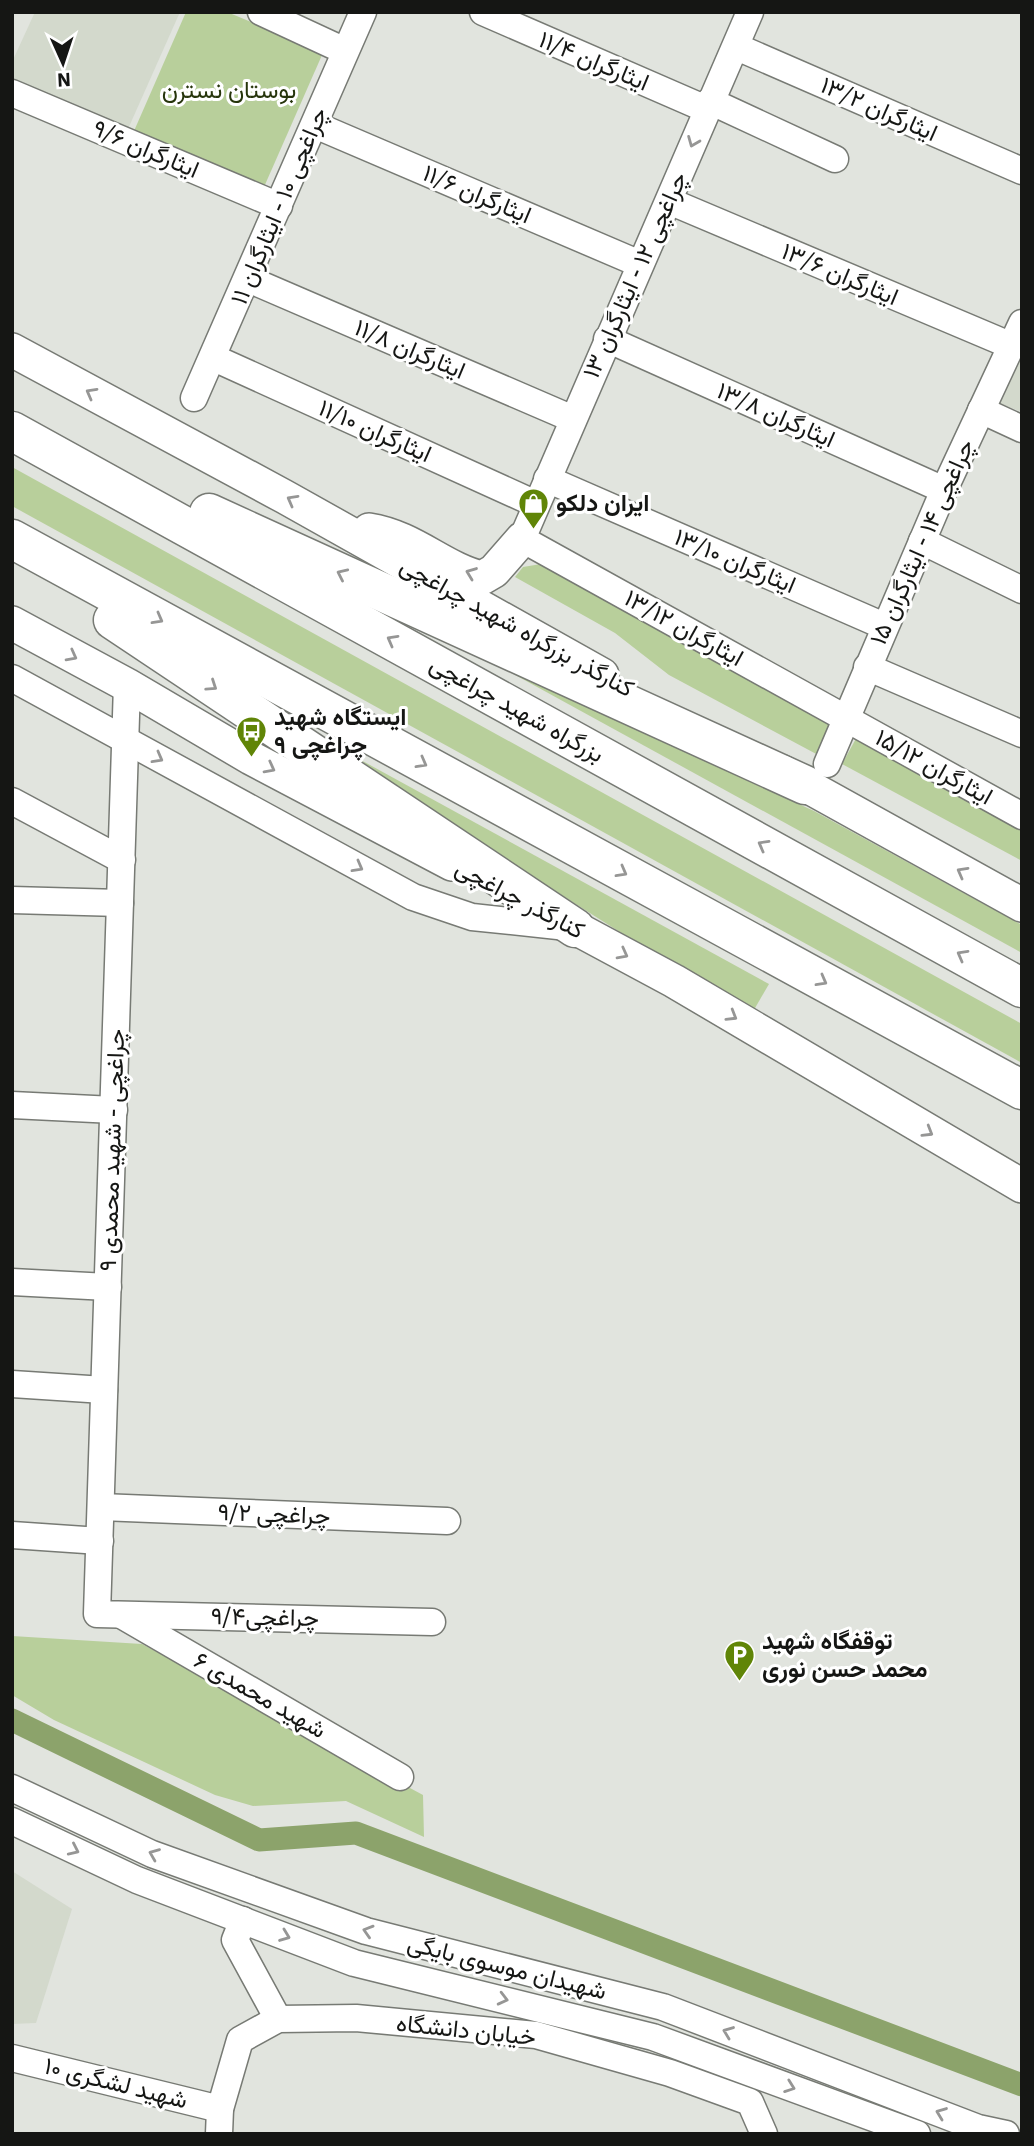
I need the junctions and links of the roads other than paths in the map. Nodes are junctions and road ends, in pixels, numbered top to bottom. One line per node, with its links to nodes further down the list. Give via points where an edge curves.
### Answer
1 (261, 12): 6 (street)
2 (363, 12): 6 (street, چراغچی ۱۰ - ایثارگران ۱۱)
3 (483, 12): 8 (street, ایثارگران ۱۱/۴)
4 (750, 12): 5 (street, چراغچی ۱۲ - ایثارگران ۱۳)
5 (737, 47): 8 (street, چراغچی ۱۲ - ایثارگران ۱۳); 11 (street, ایثارگران ۱۳/۲)
6 (345, 51): 9 (street, چراغچی ۱۰ - ایثارگران ۱۱)
7 (12, 93): 13 (street, ایثارگران ۹/۶)
8 (708, 105): 10 (street, ایثارگران ۱۱/۴); 12 (street, چراغچی ۱۲ - ایثارگران ۱۳, one-way to 12)
9 (315, 125): 13 (street, چراغچی ۱۰ - ایثارگران ۱۱); 14 (street, ایثارگران ۱۱/۶)
10 (835, 159)
11 (1022, 171)
12 (669, 201): 14 (street, چراغچی ۱۲ - ایثارگران ۱۳); 16 (street, ایثارگران ۱۳/۶)
13 (279, 206): 15 (street, چراغچی ۱۰ - ایثارگران ۱۱)
14 (640, 264): 17 (street, چراغچی ۱۲ - ایثارگران ۱۳)
15 (248, 279): 19 (street, چراغچی ۱۰ - ایثارگران ۱۱); 22 (street, ایثارگران ۱۱/۸)
16 (1017, 335): 21 (street, چراغچی ۱۴ - ایثارگران ۱۵)
17 (607, 339): 22 (street, چراغچی ۱۲ - ایثارگران ۱۳); 27 (street, ایثارگران ۱۳/۸)
18 (12, 350): 29 (main road, کنارگذر بزرگراه شهید چراغچی, one-way to 18)
19 (214, 358): 20 (street, چراغچی ۱۰ - ایثارگران ۱۱); 28 (street, ایثارگران ۱۱/۱۰)
20 (194, 398)
21 (981, 410): 24 (street); 27 (street, چراغچی ۱۴ - ایثارگران ۱۵)
22 (573, 419): 26 (street, چراغچی ۱۲ - ایثارگران ۱۳)
23 (12, 423): 43 (highway, one-way to 23)
24 (1022, 429)
25 (12, 431): 51 (highway, بزرگراه شهید چراغچی, one-way to 25)
26 (547, 479): 28 (street, چراغچی ۱۲ - ایثارگران ۱۳); 36 (street, ایثارگران ۱۳/۱۰)
27 (944, 490): 32 (street, چراغچی ۱۴ - ایثارگران ۱۵)
28 (536, 504): 31 (street, چراغچی ۱۲ - ایثارگران ۱۳)
29 (335, 525): 31 (main road, one-way to 29, via 482,578 414,543); 43 (main road, کنارگذر بزرگراه شهید چراغچی, via 466,601)
30 (12, 539): 52 (highway, one-way to 52)
31 (522, 539): 40 (street, ایثارگران ۱۳/۱۲)
32 (922, 541): 34 (street); 36 (street, چراغچی ۱۴ - ایثارگران ۱۵)
33 (12, 553): 50 (highway, one-way to 50)
34 (1022, 590)
35 (12, 623): 39 (main road, کنارگذر چراغچی, one-way to 39)
36 (884, 625): 37 (street, چراغچی ۱۴ - ایثارگران ۱۵)
37 (867, 667): 40 (street, چراغچی ۱۴ - ایثارگران ۱۵); 41 (street)
38 (12, 678): 42 (street)
39 (127, 685): 42 (street, ۹ چراغچی - شهید محمدی); 50 (main road, کنارگذر چراغچی, one-way to 50, via 251,758)
40 (847, 718): 43 (street, چراغچی ۱۴ - ایثارگران ۱۵); 45 (street, ایثارگران ۱۵/۱۲)
41 (1022, 734)
42 (125, 740): 46 (street, ۹ چراغچی - شهید محمدی); 50 (street, one-way to 50, via 413,897 472,917)
43 (816, 775): 49 (main road, کنارگذر بزرگراه شهید چراغچی, one-way to 43)
44 (12, 801): 46 (street)
45 (1022, 816)
46 (122, 860): 48 (street, ۹ چراغچی - شهید محمدی)
47 (12, 900): 48 (street)
48 (120, 903): 54 (street, ۹ چراغچی - شهید محمدی)
49 (1022, 905)
50 (575, 928): 55 (main road, کنارگذر چراغچی, one-way to 55, via 674,981)
51 (1022, 988)
52 (1022, 1090)
53 (12, 1105): 54 (street)
54 (114, 1110): 57 (street, ۹ چراغچی - شهید محمدی)
55 (1022, 1186)
56 (12, 1282): 57 (street)
57 (108, 1287): 59 (street, ۹ چراغچی - شهید محمدی)
58 (12, 1384): 59 (street)
59 (104, 1390): 60 (street, ۹ چراغچی - شهید محمدی)
60 (101, 1507): 61 (street, ۹/۲ چراغچی); 63 (street, ۹ چراغچی - شهید محمدی)
61 (447, 1521)
62 (12, 1535): 63 (street)
63 (100, 1541): 64 (street, ۹ چراغچی - شهید محمدی)
64 (108, 1614): 65 (street, ۹/۴چراغچی); 66 (street, شهید محمدی ۶)
65 (432, 1622)
66 (400, 1777)
67 (12, 1788): 75 (street, شهیدان موسوی بایگی, one-way to 67, via 663,2007 366,1931 152,1854)
68 (12, 1821): 69 (street, شهیدان موسوی بایگی, one-way to 69, via 137,1880)
69 (243, 1920): 70 (street, via 235,1940); 74 (street, شهیدان موسوی بایگی, one-way to 74, via 354,1963 653,2037)
70 (278, 2019): 72 (street, خیابان دانشگاه, via 240,2040); 73 (street, خیابان دانشگاه, via 356,2018 536,2035 670,2073 750,2102)
71 (12, 2057): 72 (street, شهید لشگری ۱۰)
72 (219, 2121)
73 (765, 2134)
74 (917, 2134)
75 (1006, 2134)

